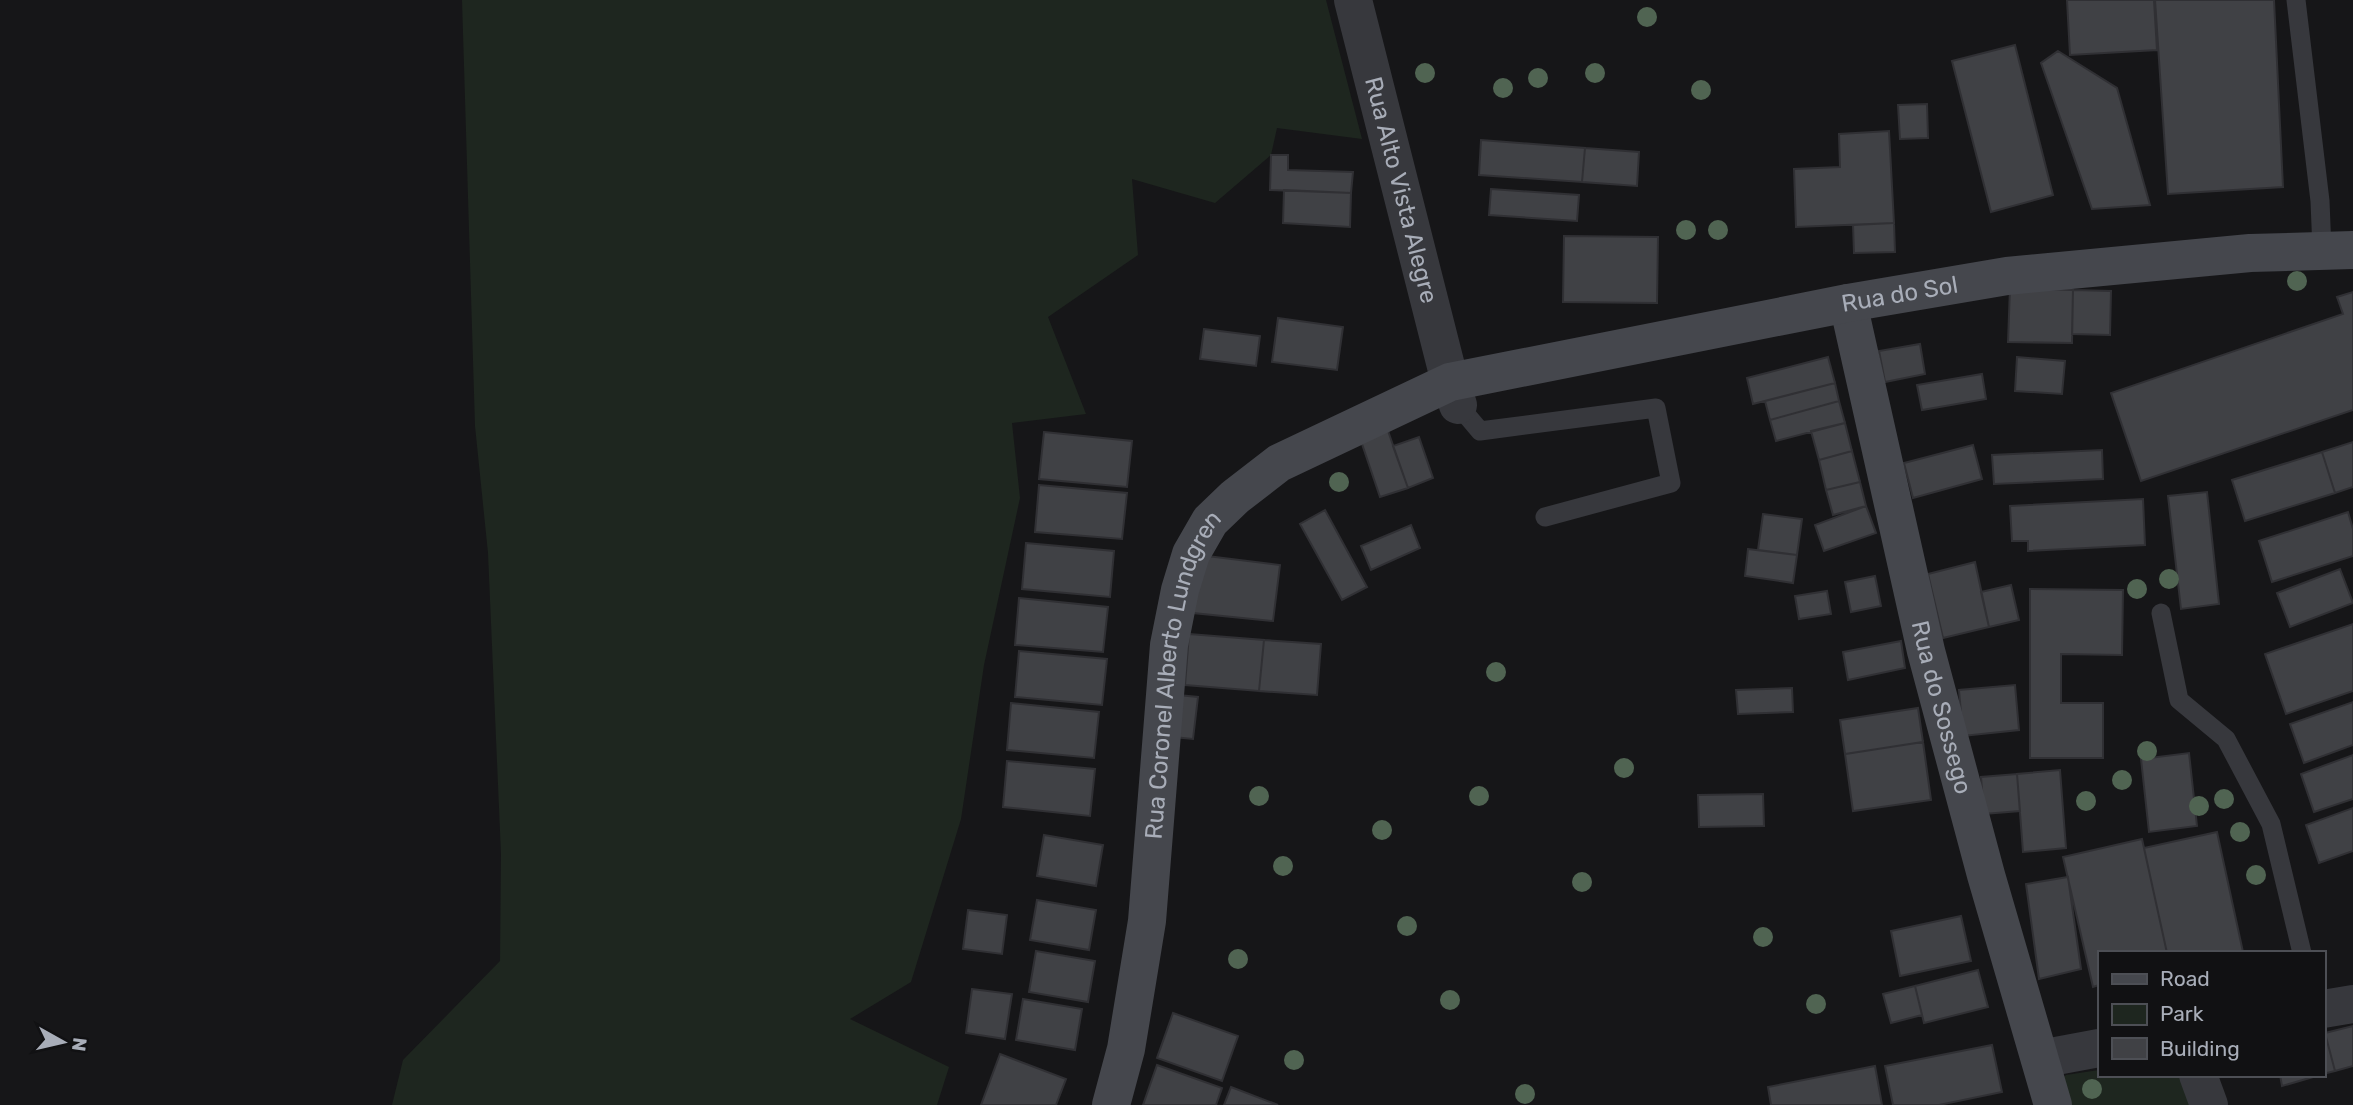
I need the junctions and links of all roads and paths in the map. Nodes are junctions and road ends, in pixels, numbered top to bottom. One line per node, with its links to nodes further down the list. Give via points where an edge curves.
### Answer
1 (1353, 0): 5 (street, Rua Alto Vista Alegre)
2 (2296, 0): 3 (lane, via 2320,201)
3 (2338, 250): 4 (main road, Rua do Sol, via 2250,253 2007,276)
4 (1848, 303): 5 (main road, Rua do Sol); 12 (main road, Rua do Sossego, via 1926,651)
5 (1454, 393): 6 (lane, via 1480,431 1656,408 1671,483); 14 (main road, Rua Coronel Alberto Lundgren, via 1279,463 1210,521 1191,554 1169,645 1147,921 1126,1049)
6 (1545, 517)
7 (2161, 613): 8 (lane, via 2179,700 2226,739 2271,824)
8 (2302, 951)
9 (2353, 1004): 10 (street)
10 (2325, 1009)
11 (2098, 1048): 12 (street)
12 (2040, 1059): 15 (main road, Rua do Sossego)
13 (2199, 1077): 16 (street)
14 (1111, 1105)
15 (2053, 1105)
16 (2209, 1105)

